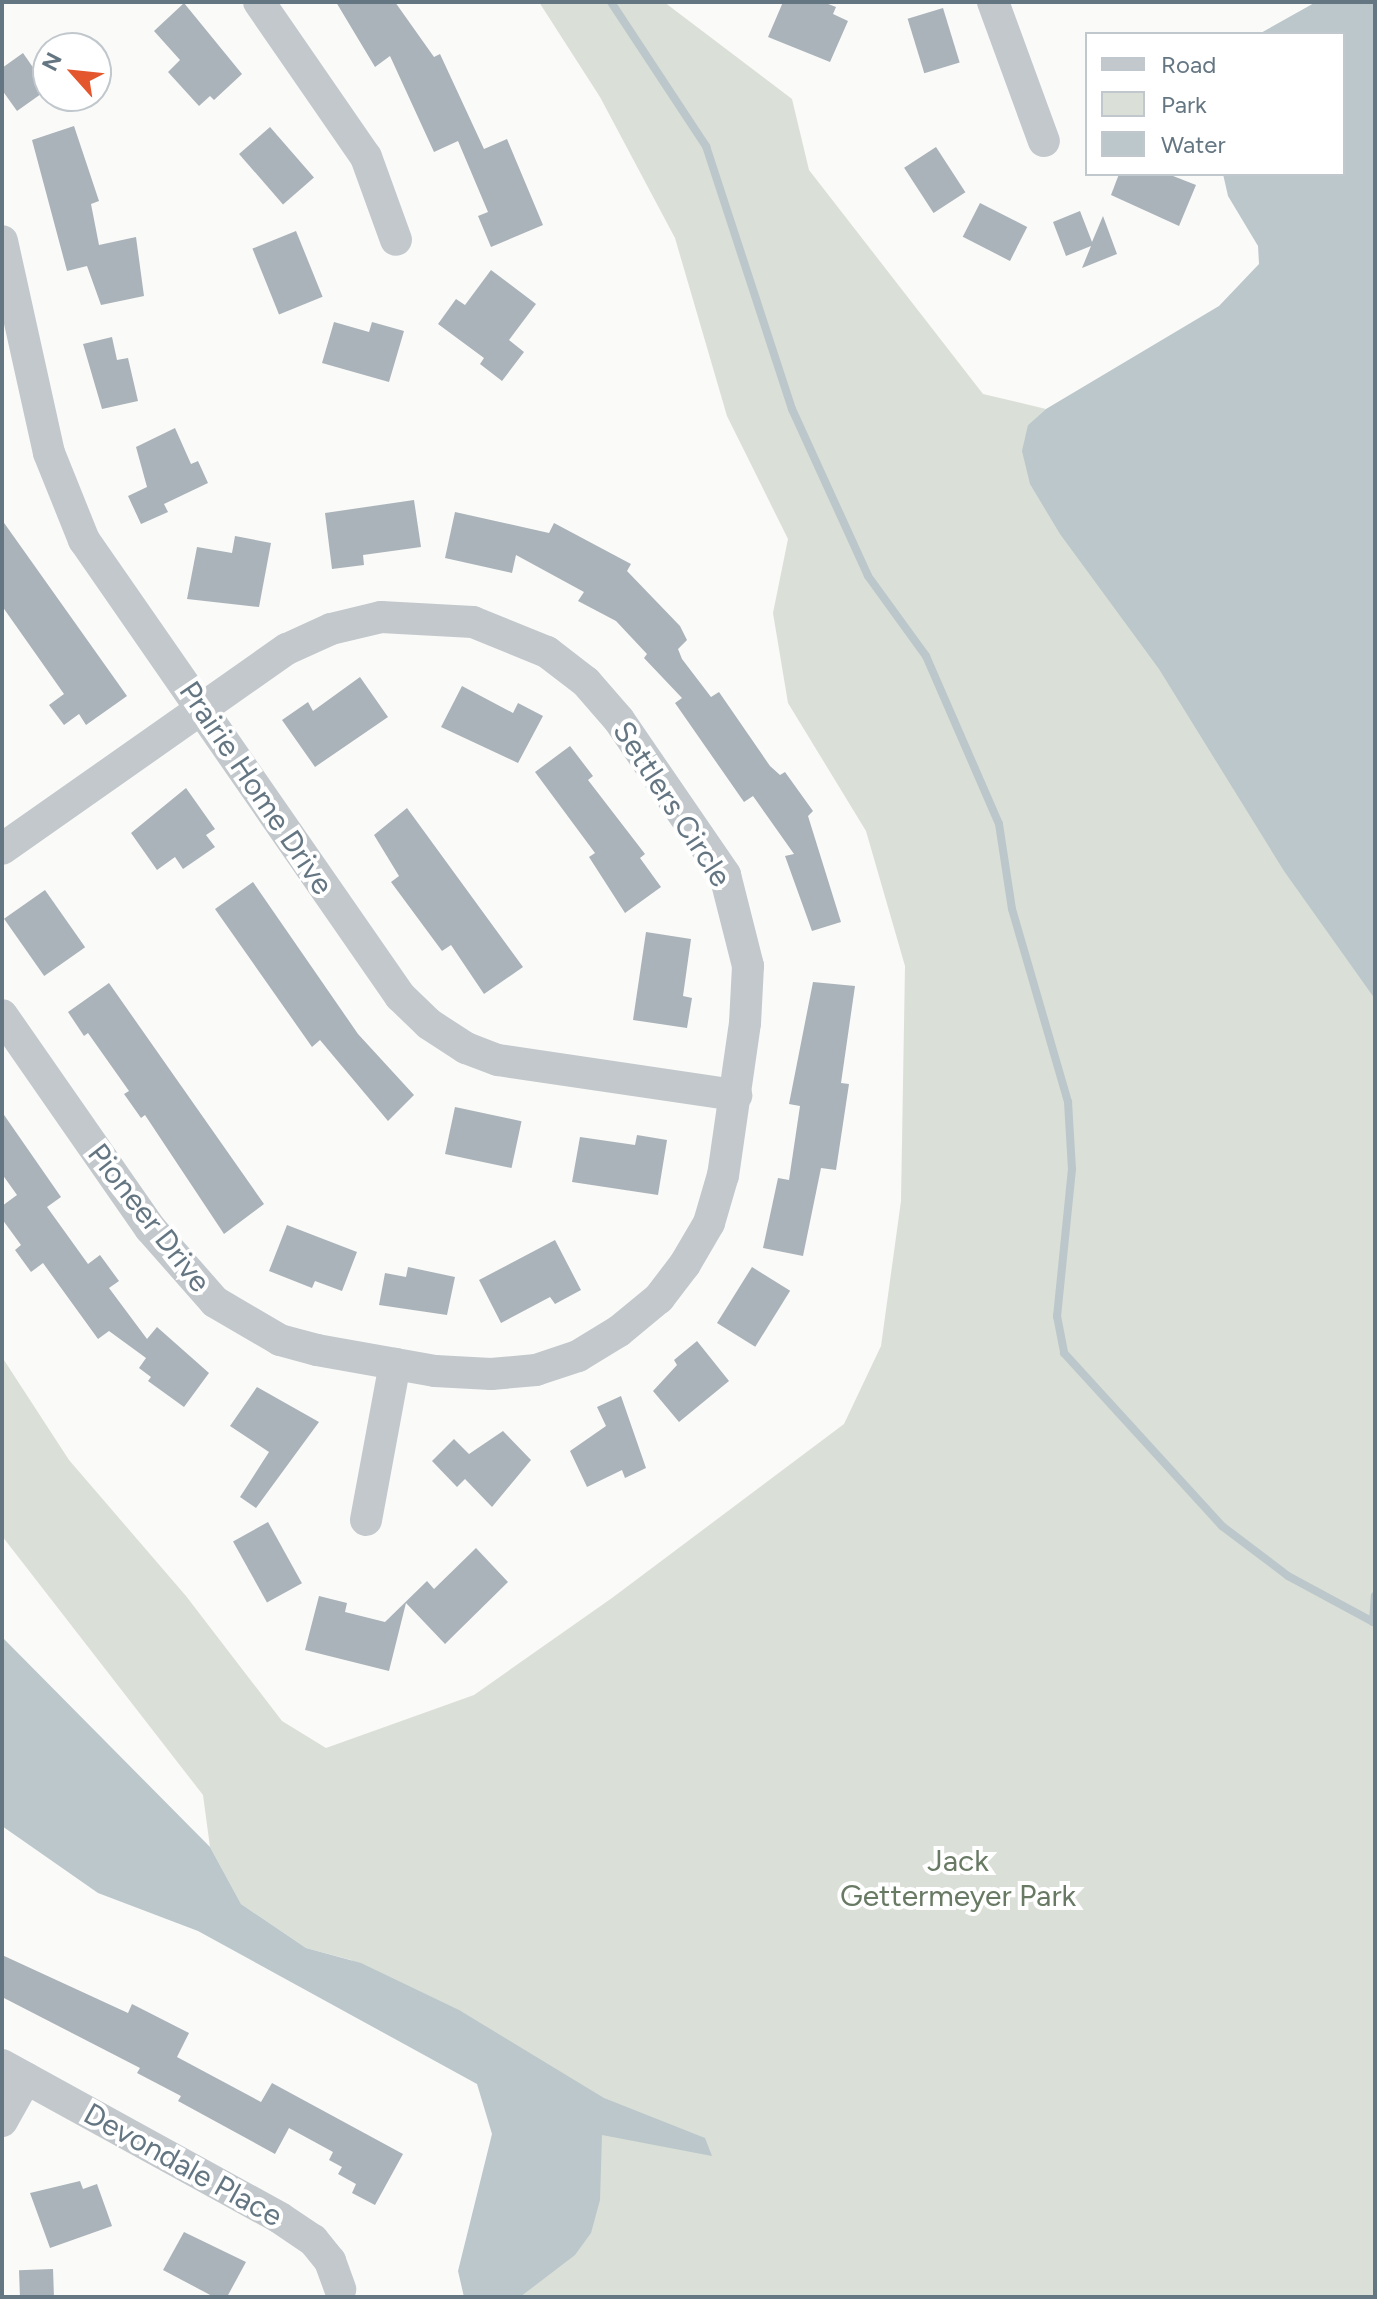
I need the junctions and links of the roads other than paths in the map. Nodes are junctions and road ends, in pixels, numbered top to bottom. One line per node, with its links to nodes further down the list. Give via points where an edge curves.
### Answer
1 (259, 2): 4 (street, via 366,157)
2 (993, 2): 3 (street)
3 (1044, 141)
4 (396, 240)
5 (2, 241): 6 (street, Prairie Home Drive, via 49,453 64,496 84,540)
6 (202, 709): 7 (street, Settlers Circle); 9 (street, Prairie Home Drive, via 382,971 429,1024 466,1048 498,1060); 9 (street, Settlers Circle, via 287,649 331,629 381,617 473,622 547,652 586,682 619,720 725,875 739,913 748,966)
7 (2, 849)
8 (2, 1015): 10 (street, Pioneer Drive, via 150,1228 215,1302 280,1340)
9 (736, 1095): 10 (street, Settlers Circle, via 709,1223 659,1298 619,1331 578,1356 536,1370 491,1374)
10 (395, 1364): 11 (street)
11 (366, 1520)
12 (14, 2072): 13 (street); 14 (street, Devondale Place, via 313,2240 330,2261)
13 (2, 2121)
14 (340, 2289)

